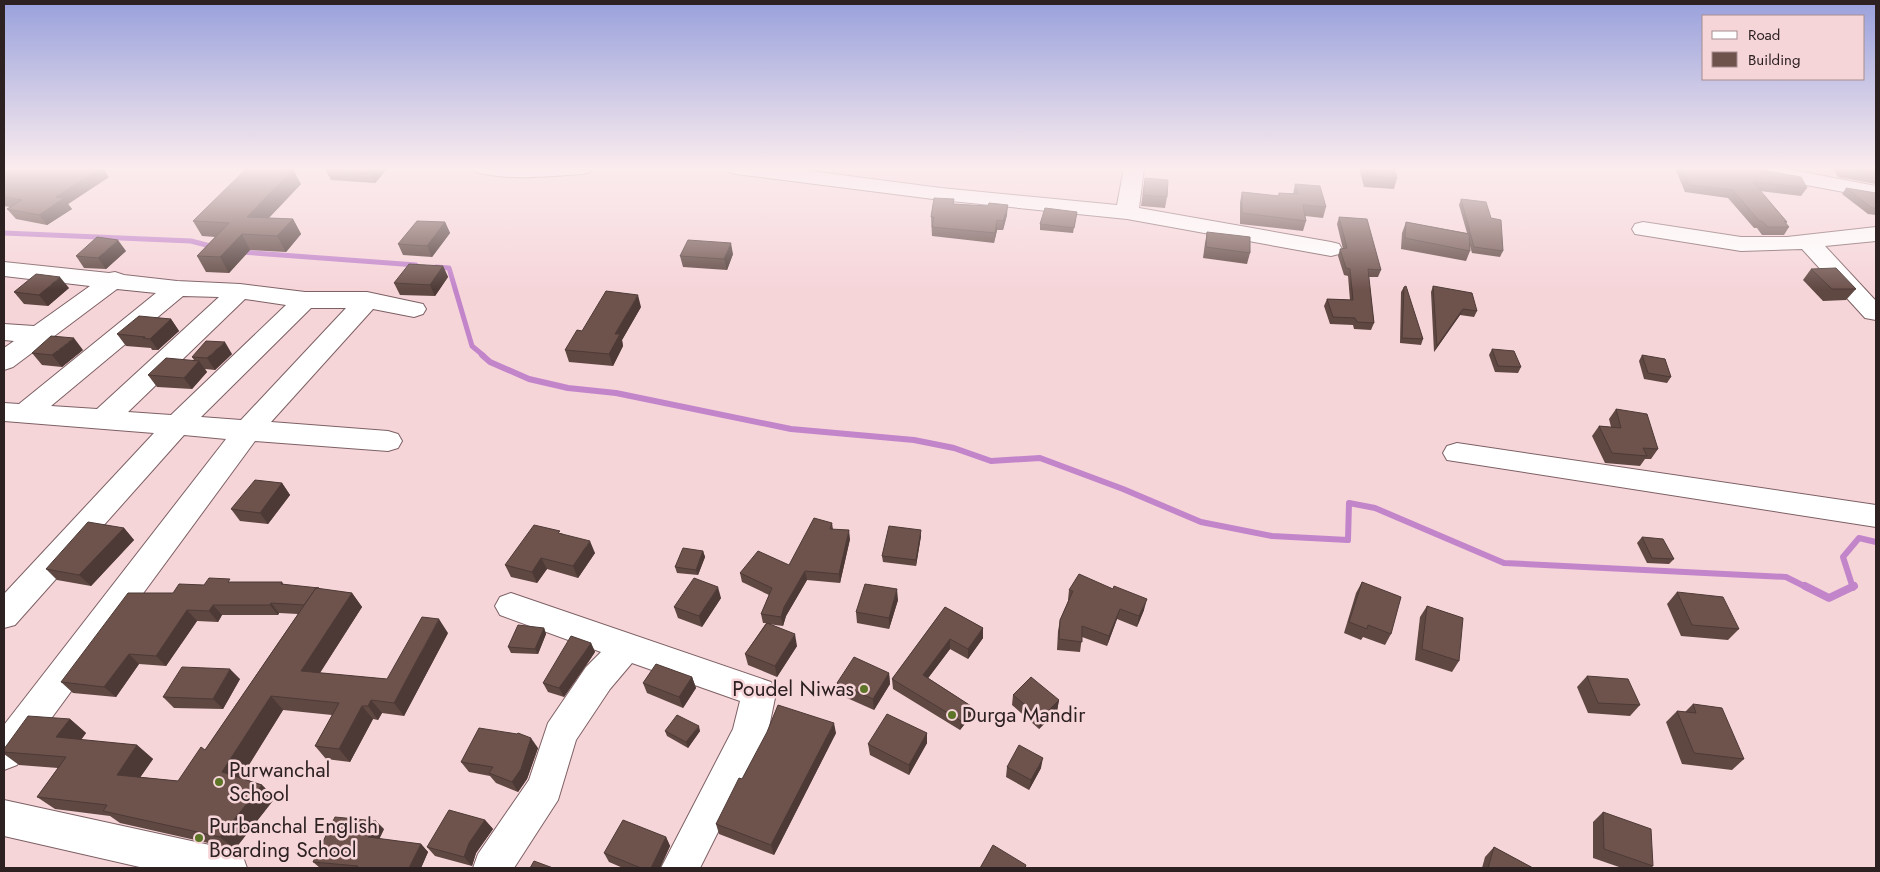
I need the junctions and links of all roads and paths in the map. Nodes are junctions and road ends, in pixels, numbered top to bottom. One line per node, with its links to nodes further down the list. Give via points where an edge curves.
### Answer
1 (1093, 209): 3 (street)
2 (1128, 209): 3 (street)
3 (1127, 212): 8 (street)
4 (1643, 229): 7 (street, via 1742,244)
5 (1876, 234): 6 (street)
6 (1832, 239): 7 (street); 11 (street)
7 (1808, 242): 17 (street)
8 (1331, 249)
9 (4, 269): 10 (street)
10 (115, 280): 12 (street); 19 (street)
11 (1876, 287)
12 (177, 288): 13 (street); 21 (street)
13 (240, 291): 14 (street); 22 (street)
14 (306, 300): 15 (street); 23 (street)
15 (367, 300): 16 (street); 24 (street)
16 (414, 309)
17 (1874, 313)
18 (4, 332): 19 (street)
19 (39, 334): 20 (street)
20 (4, 361)
21 (14, 413): 22 (street)
22 (104, 419): 23 (street)
23 (177, 425): 24 (street); 29 (street)
24 (248, 430): 25 (street); 31 (street)
25 (388, 441)
26 (1456, 453): 27 (street)
27 (1876, 516)
28 (511, 606): 30 (street)
29 (4, 615)
30 (626, 646): 34 (street, via 598,678 560,734 545,788); 35 (street, via 759,693 750,732)
31 (4, 753)
32 (4, 818): 33 (street)
33 (228, 868)
34 (492, 868)
35 (680, 868)

